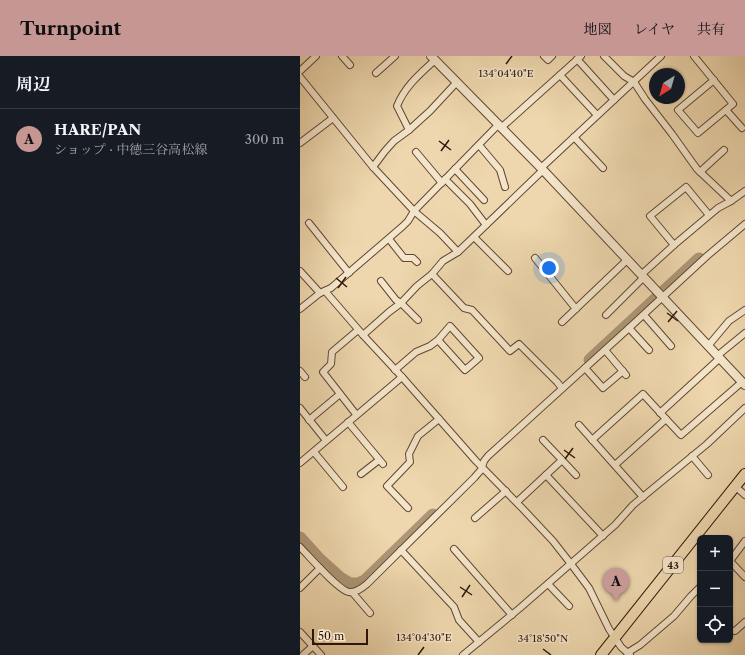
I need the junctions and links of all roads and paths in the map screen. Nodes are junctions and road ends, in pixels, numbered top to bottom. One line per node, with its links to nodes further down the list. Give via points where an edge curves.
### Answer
1 (316, 56): 12 (street)
2 (342, 56): 11 (street)
3 (395, 56): 13 (street)
4 (544, 56): 5 (street, via 548,60)
5 (552, 56)
6 (604, 56): 18 (street, via 624,76)
7 (661, 56): 18 (street)
8 (694, 56): 16 (street)
9 (433, 57): 17 (street); 25 (street, via 401,96 397,106)
10 (579, 57): 14 (street); 19 (street)
11 (350, 65)
12 (300, 71)
13 (376, 72)
14 (560, 75): 21 (street); 23 (street)
15 (300, 77): 22 (street)
16 (714, 80): 20 (street, via 733,104); 20 (street, via 678,110 698,133)
17 (457, 82): 23 (street); 25 (street, via 430,112)
18 (634, 82): 19 (street); 35 (street)
19 (614, 100): 21 (street)
20 (726, 110): 24 (street)
21 (597, 115): 26 (street)
22 (333, 118): 27 (street); 31 (street)
23 (501, 126): 28 (street); 34 (street)
24 (742, 128)
25 (409, 130): 31 (street, via 385,150)
26 (574, 137): 32 (street); 34 (street)
27 (300, 143)
28 (479, 145): 33 (street); 37 (street, via 500,170)
29 (724, 150): 35 (street)
30 (416, 152): 36 (street)
31 (373, 168): 41 (street)
32 (603, 168)
33 (455, 169): 36 (street); 39 (street)
34 (542, 169): 45 (street); 51 (street)
35 (700, 172): 40 (street)
36 (444, 181): 41 (street); 45 (street, via 470,204)
37 (505, 187)
38 (745, 191): 40 (street)
39 (484, 200)
40 (731, 201): 42 (street)
41 (414, 211): 47 (street, via 403,226); 49 (street, via 440,232)
42 (709, 215): 48 (street); 48 (street, via 686,187 650,216)
43 (309, 223): 55 (street)
44 (745, 224): 60 (street)
45 (486, 225): 46 (street)
46 (474, 237): 49 (street); 54 (street)
47 (388, 239): 52 (street, via 404,258 413,258); 55 (street)
48 (674, 245): 57 (street)
49 (458, 252): 56 (street, via 443,261)
50 (535, 258): 64 (street)
51 (627, 260): 57 (street); 64 (street)
52 (417, 262)
53 (300, 271): 59 (street)
54 (508, 271)
55 (349, 273): 59 (street)
56 (432, 274): 61 (street); 86 (street, via 464,308 472,310 510,351 519,344)
57 (642, 276): 60 (street); 62 (street)
58 (381, 281): 61 (street, via 396,300)
59 (323, 292): 63 (street); 72 (street)
60 (660, 296): 68 (street); 76 (street)
61 (401, 302): 69 (street); 72 (street)
62 (615, 306): 66 (street); 67 (street)
63 (300, 308)
64 (576, 308): 70 (street)
65 (745, 310): 76 (street, via 729,321)
66 (620, 311)
67 (606, 315)
68 (644, 315): 71 (street); 75 (street)
69 (418, 320)
70 (562, 322)
71 (629, 328): 77 (street); 78 (street)
72 (361, 333): 81 (street); 87 (street, via 332,352 331,364 323,372)
73 (745, 333): 79 (street)
74 (438, 340): 74 (street, via 450,326 479,358 465,370); 81 (street, via 416,352)
75 (671, 346)
76 (708, 346): 79 (street)
77 (605, 350): 80 (street); 80 (street, via 624,373 603,388)
78 (649, 350)
79 (719, 357): 85 (street); 91 (street)
80 (585, 368): 86 (street)
81 (395, 370): 84 (street)
82 (300, 371): 83 (street)
83 (305, 377)
84 (402, 377): 92 (street); 95 (street)
85 (743, 384): 93 (street, via 681,435)
86 (562, 388): 104 (street)
87 (340, 394): 90 (street); 94 (street)
88 (300, 408): 94 (street)
89 (745, 408): 101 (street)
90 (355, 413)
91 (660, 413): 93 (street); 99 (street, via 643,394)
92 (439, 419): 104 (street); 117 (street, via 418,436 409,454 410,462 387,486)
93 (666, 419): 105 (street)
94 (309, 420): 97 (street)
95 (348, 422): 100 (street); 106 (street, via 381,462)
96 (578, 424): 99 (street)
97 (324, 438)
98 (543, 440): 102 (street)
99 (592, 440): 105 (street)
100 (314, 452): 103 (street); 112 (street)
101 (692, 456): 110 (street); 115 (street)
102 (562, 460): 108 (street); 109 (street)
103 (300, 464)
104 (480, 464): 113 (street); 123 (street, via 481,470 474,478)
105 (615, 465): 115 (street)
106 (361, 474)
107 (745, 474): 111 (main road, 43)
108 (546, 475): 116 (street); 119 (street)
109 (576, 475)
110 (708, 475)
111 (736, 486): 114 (street); 139 (main road, 43)
112 (343, 487)
113 (506, 491): 116 (street); 118 (street)
114 (745, 495)
115 (643, 497): 119 (street)
116 (517, 502): 125 (street)
117 (408, 508)
118 (476, 518)
119 (602, 536): 125 (street)
120 (745, 541): 124 (street)
121 (300, 547): 127 (street)
122 (454, 549): 135 (street)
123 (401, 550): 132 (street, via 367,584); 140 (street, via 454,607 459,620)
124 (733, 557)
125 (571, 564): 129 (street); 139 (street, via 589,588)
126 (733, 564): 128 (street)
127 (320, 568): 130 (street); 132 (street, via 343,589)
128 (745, 578)
129 (548, 584): 133 (street); 135 (street)
130 (300, 588)
131 (697, 591): 142 (street, via 674,616)
132 (352, 592): 134 (street)
133 (569, 606)
134 (370, 613)
135 (512, 615): 140 (street)
136 (745, 622): 137 (street)
137 (733, 631)
138 (300, 632): 141 (street)
139 (615, 638): 142 (street); 146 (main road, 43)
140 (479, 642): 145 (street)
141 (314, 646): 143 (street); 144 (street)
142 (628, 654)
143 (303, 655)
144 (321, 655)
145 (463, 655)
146 (602, 655)

